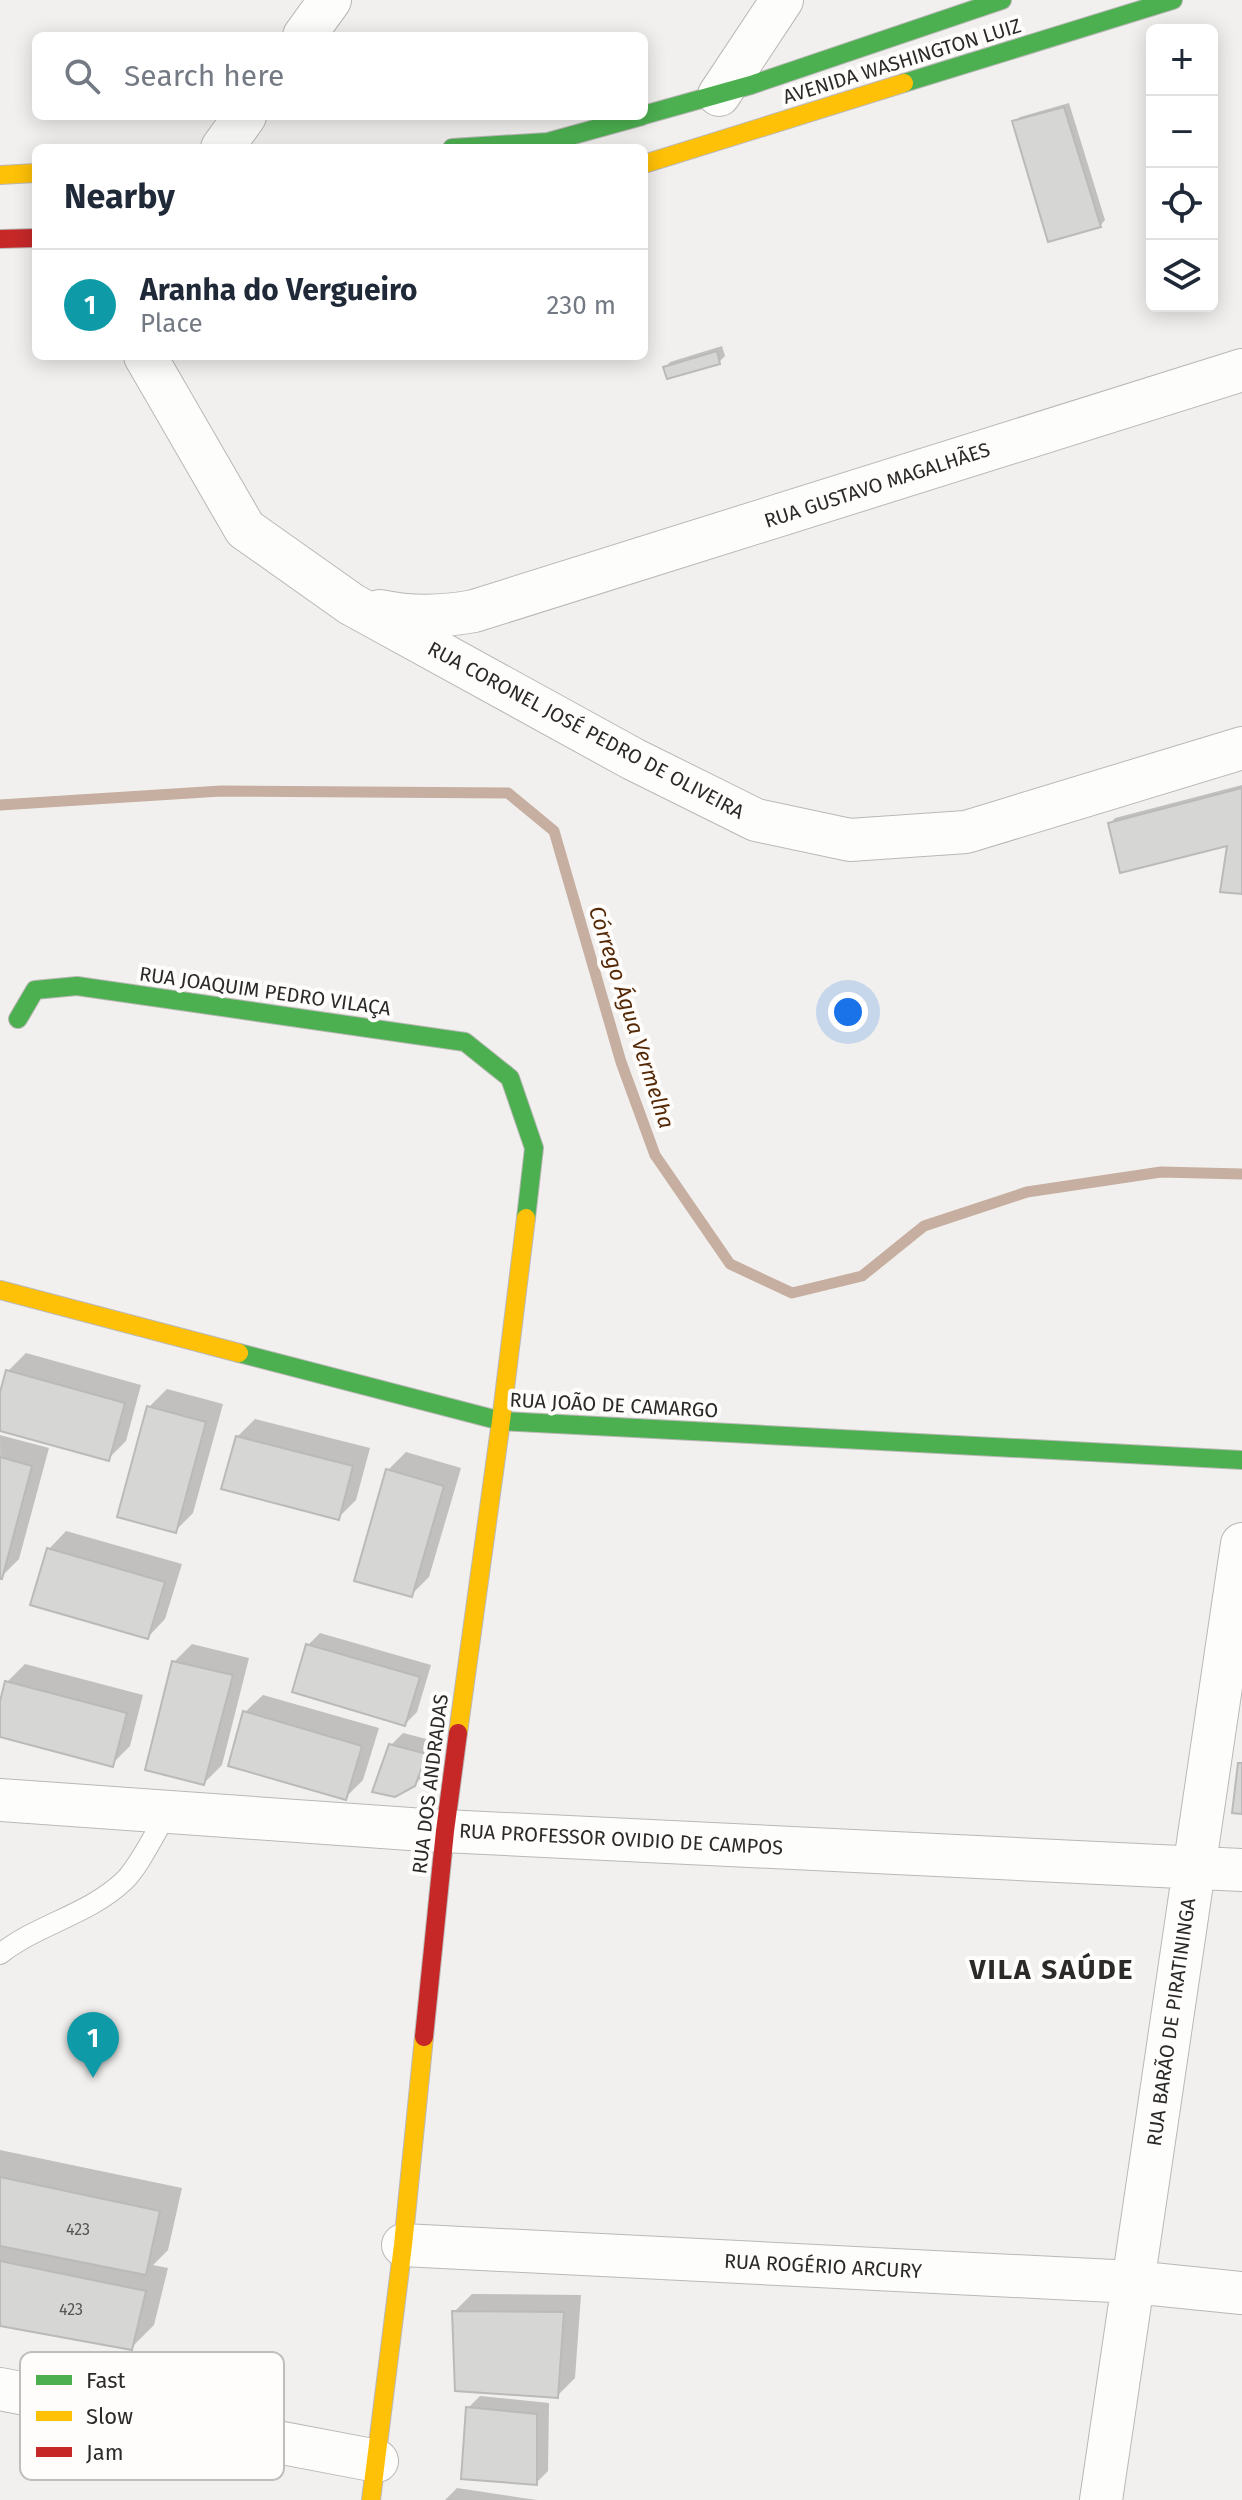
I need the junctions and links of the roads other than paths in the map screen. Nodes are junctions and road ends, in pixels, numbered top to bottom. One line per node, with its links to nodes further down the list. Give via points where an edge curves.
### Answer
1 (330, 0): 5 (street)
2 (782, 0): 6 (street)
3 (1002, 0): 6 (street, AVENIDA WASHINGTON LUIZ)
4 (1173, 0): 12 (street, AVENIDA WASHINGTON LUIZ)
5 (307, 32)
6 (719, 95): 7 (street, AVENIDA WASHINGTON LUIZ)
7 (648, 115)
8 (242, 120): 10 (street)
9 (628, 120): 11 (street, AVENIDA WASHINGTON LUIZ, via 548,142)
10 (225, 144)
11 (516, 144)
12 (648, 163)
13 (32, 173): 14 (street)
14 (0, 175)
15 (32, 238): 16 (street)
16 (0, 239)
17 (147, 360): 20 (street, RUA CORONEL JOSÉ PEDRO DE OLIVEIRA, via 245,529)
18 (1242, 370): 19 (street, RUA GUSTAVO MAGALHÃES)
19 (511, 601): 20 (street, RUA GUSTAVO MAGALHÃES, via 441,617 403,616); 21 (street, RUA GUSTAVO MAGALHÃES, via 478,631 478,652)
20 (351, 604): 21 (street, RUA CORONEL JOSÉ PEDRO DE OLIVEIRA)
21 (503, 689): 22 (street, RUA CORONEL JOSÉ PEDRO DE OLIVEIRA, via 756,820 850,840 966,832)
22 (1242, 748)
23 (18, 1019): 24 (street, RUA JOAQUIM PEDRO VILAÇA, via 35,990 77,986 465,1042)
24 (510, 1078): 26 (street, RUA DOS ANDRADAS, via 534,1148)
25 (0, 1290): 26 (street, RUA JOÃO DE CAMARGO)
26 (501, 1421): 27 (street, RUA JOÃO DE CAMARGO); 31 (street, RUA DOS ANDRADAS)
27 (1242, 1460)
28 (1242, 1544): 32 (street, RUA BARÃO DE PIRATININGA)
29 (0, 1800): 30 (street, RUA PROFESSOR OVIDIO DE CAMPOS)
30 (168, 1812): 31 (street, RUA PROFESSOR OVIDIO DE CAMPOS); 34 (lane, via 127,1879 93,1905)
31 (445, 1831): 32 (street, RUA PROFESSOR OVIDIO DE CAMPOS); 35 (street, RUA DOS ANDRADAS)
32 (1194, 1867): 33 (street, RUA PROFESSOR OVIDIO DE CAMPOS); 36 (street, RUA BARÃO DE PIRATININGA)
33 (1242, 1870)
34 (0, 1954)
35 (403, 2245): 36 (street, RUA ROGÉRIO ARCURY); 41 (street, RUA DOS ANDRADAS)
36 (1133, 2282): 37 (street, RUA ROGÉRIO ARCURY); 42 (street, RUA BARÃO DE PIRATININGA)
37 (1242, 2293)
38 (0, 2389): 39 (street)
39 (20, 2394)
40 (284, 2459): 41 (street)
41 (374, 2481)
42 (1101, 2500)

